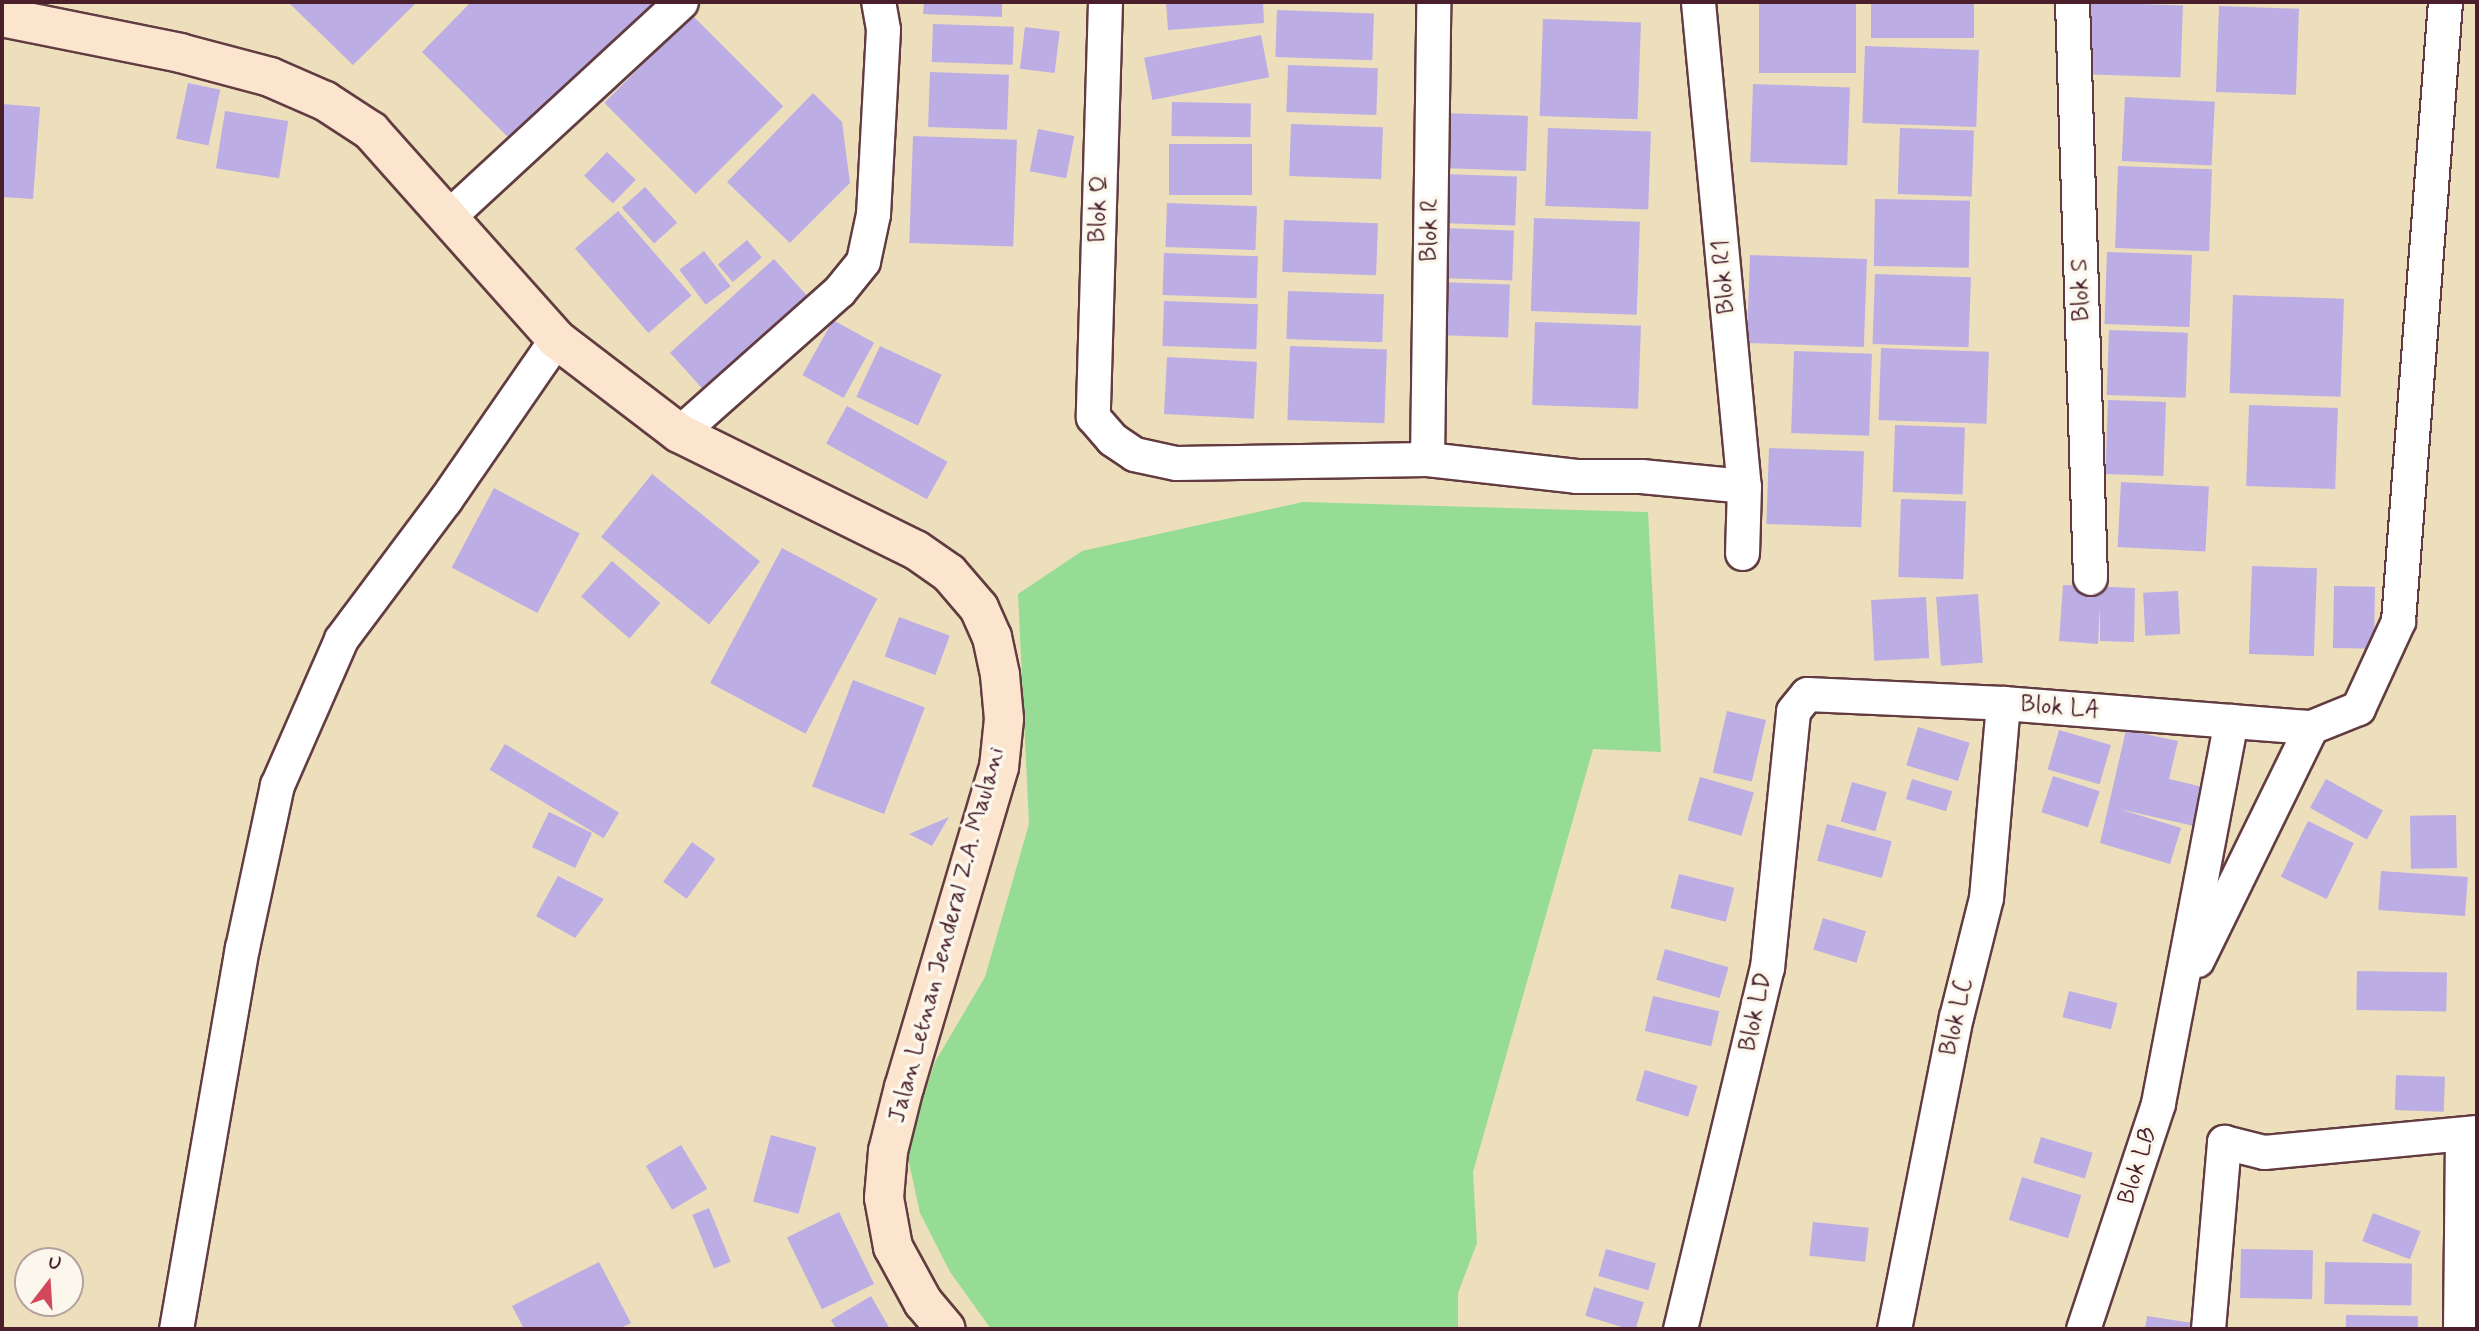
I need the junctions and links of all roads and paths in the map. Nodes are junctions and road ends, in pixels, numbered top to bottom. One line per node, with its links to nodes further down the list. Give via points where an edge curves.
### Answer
1 (681, 2): 9 (street)
2 (878, 2): 11 (street, via 883,29 873,214 863,261 839,291)
3 (1105, 2): 12 (street, Blok Q, via 1093,417 1134,454 1176,463)
4 (1433, 2): 12 (street, Blok R)
5 (1698, 2): 13 (street, Blok R1)
6 (2072, 2): 15 (street, Blok S)
7 (2445, 2): 19 (street, via 2398,621 2358,708)
8 (10, 12): 9 (street, Jalan Letnan Jenderal Z.A. Maulani, via 270,77 325,101 371,131)
9 (450, 215): 10 (street, Jalan Letnan Jenderal Z.A. Maulani)
10 (556, 339): 11 (street, Jalan Letnan Jenderal Z.A. Maulani); 22 (street, via 445,500 341,639 277,785 242,948)
11 (679, 433): 23 (street, Jalan Letnan Jenderal Z.A. Maulani, via 916,550 949,573 972,599 992,637 1004,719 999,767 904,1087 888,1151 884,1198 893,1247 923,1302)
12 (1427, 459): 13 (street, via 1576,476 1642,476)
13 (1744, 486): 14 (street, Blok R1)
14 (1742, 553)
15 (2090, 578)
16 (1807, 694): 17 (street, Blok LA); 24 (street, Blok LD, via 1793,711 1767,968)
17 (2003, 703): 18 (street, Blok LA); 25 (street, Blok LC, via 1986,898 1956,1017)
18 (2231, 721): 19 (street, Blok LA); 20 (street, Blok LB)
19 (2311, 727): 20 (street, Blok LB)
20 (2179, 997): 26 (street, Blok LB, via 2158,1103)
21 (2469, 1133): 27 (street, via 2264,1152 2224,1142); 28 (street)
22 (176, 1329)
23 (946, 1329)
24 (1680, 1329)
25 (1894, 1329)
26 (2082, 1329)
27 (2208, 1329)
28 (2460, 1329)

